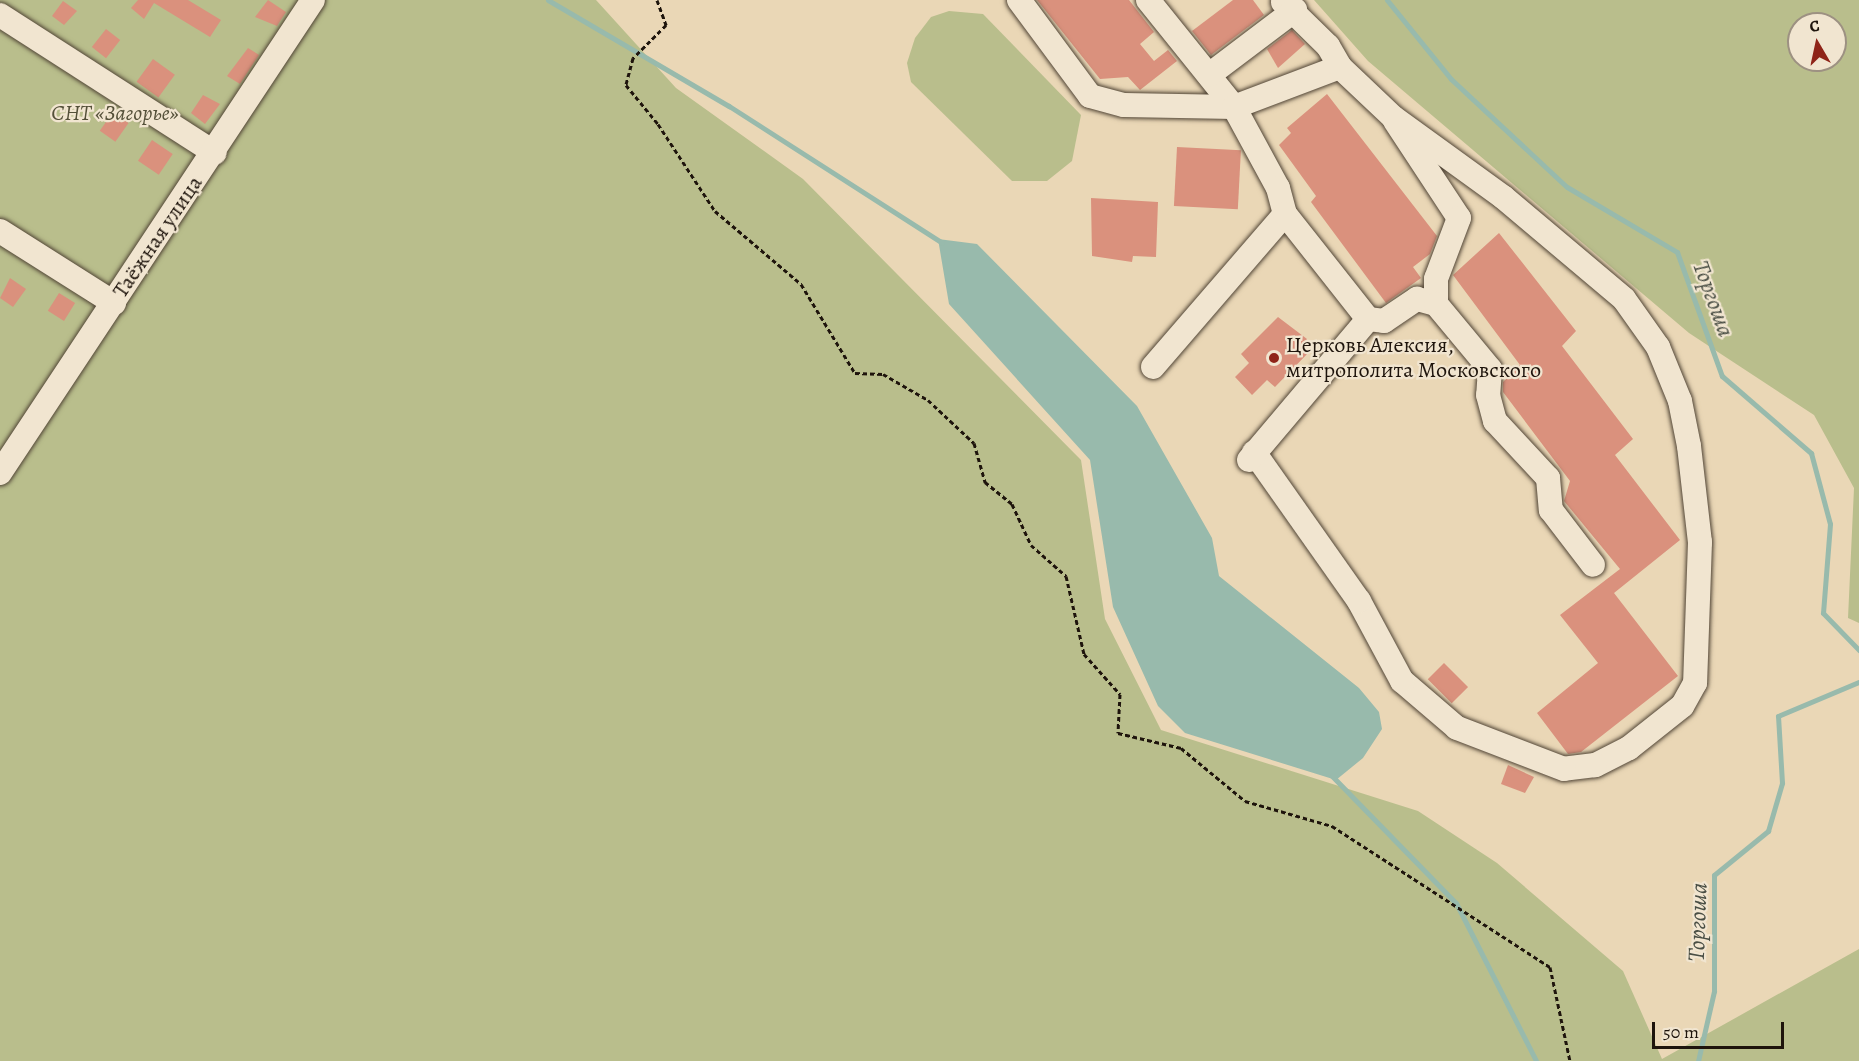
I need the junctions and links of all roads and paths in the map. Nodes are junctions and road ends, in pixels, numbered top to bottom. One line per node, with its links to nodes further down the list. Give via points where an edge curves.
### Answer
1 (313, 0): 11 (street, Таёжная улица)
2 (657, 0): 21 (path, via 666,25 633,58 626,85 715,211 801,284 855,373 883,374 928,400 974,443 985,482 1012,504 1030,545 1066,576 1072,621 1084,654 1120,694 1118,733 1181,748 1245,801 1332,826 1550,967)
3 (1019, 0): 9 (street, via 1090,96 1124,105)
4 (1148, 0): 8 (street)
5 (1288, 5): 7 (street); 8 (street)
6 (0, 15): 11 (street)
7 (1340, 67): 9 (street); 10 (street)
8 (1209, 75): 9 (street)
9 (1234, 107): 12 (street, via 1278,188)
10 (1394, 118): 15 (street, via 1459,218 1436,279); 16 (street, via 1442,149 1624,299 1658,346 1680,401 1696,491 1695,683 1682,706 1629,748 1595,765 1564,769 1457,728 1401,681 1359,601 1252,456)
11 (215, 153): 14 (street, Таёжная улица)
12 (1285, 214): 16 (street); 17 (street)
13 (0, 231): 14 (street)
14 (114, 303): 18 (street, Таёжная улица)
15 (1436, 304): 16 (street, via 1418,299 1384,321); 20 (street, via 1490,369 1488,395 1495,422 1548,478 1551,510)
16 (1368, 319)
17 (1153, 368)
18 (7, 446): 19 (street, Таёжная улица)
19 (0, 472)
20 (1593, 565)
21 (1570, 1061)

